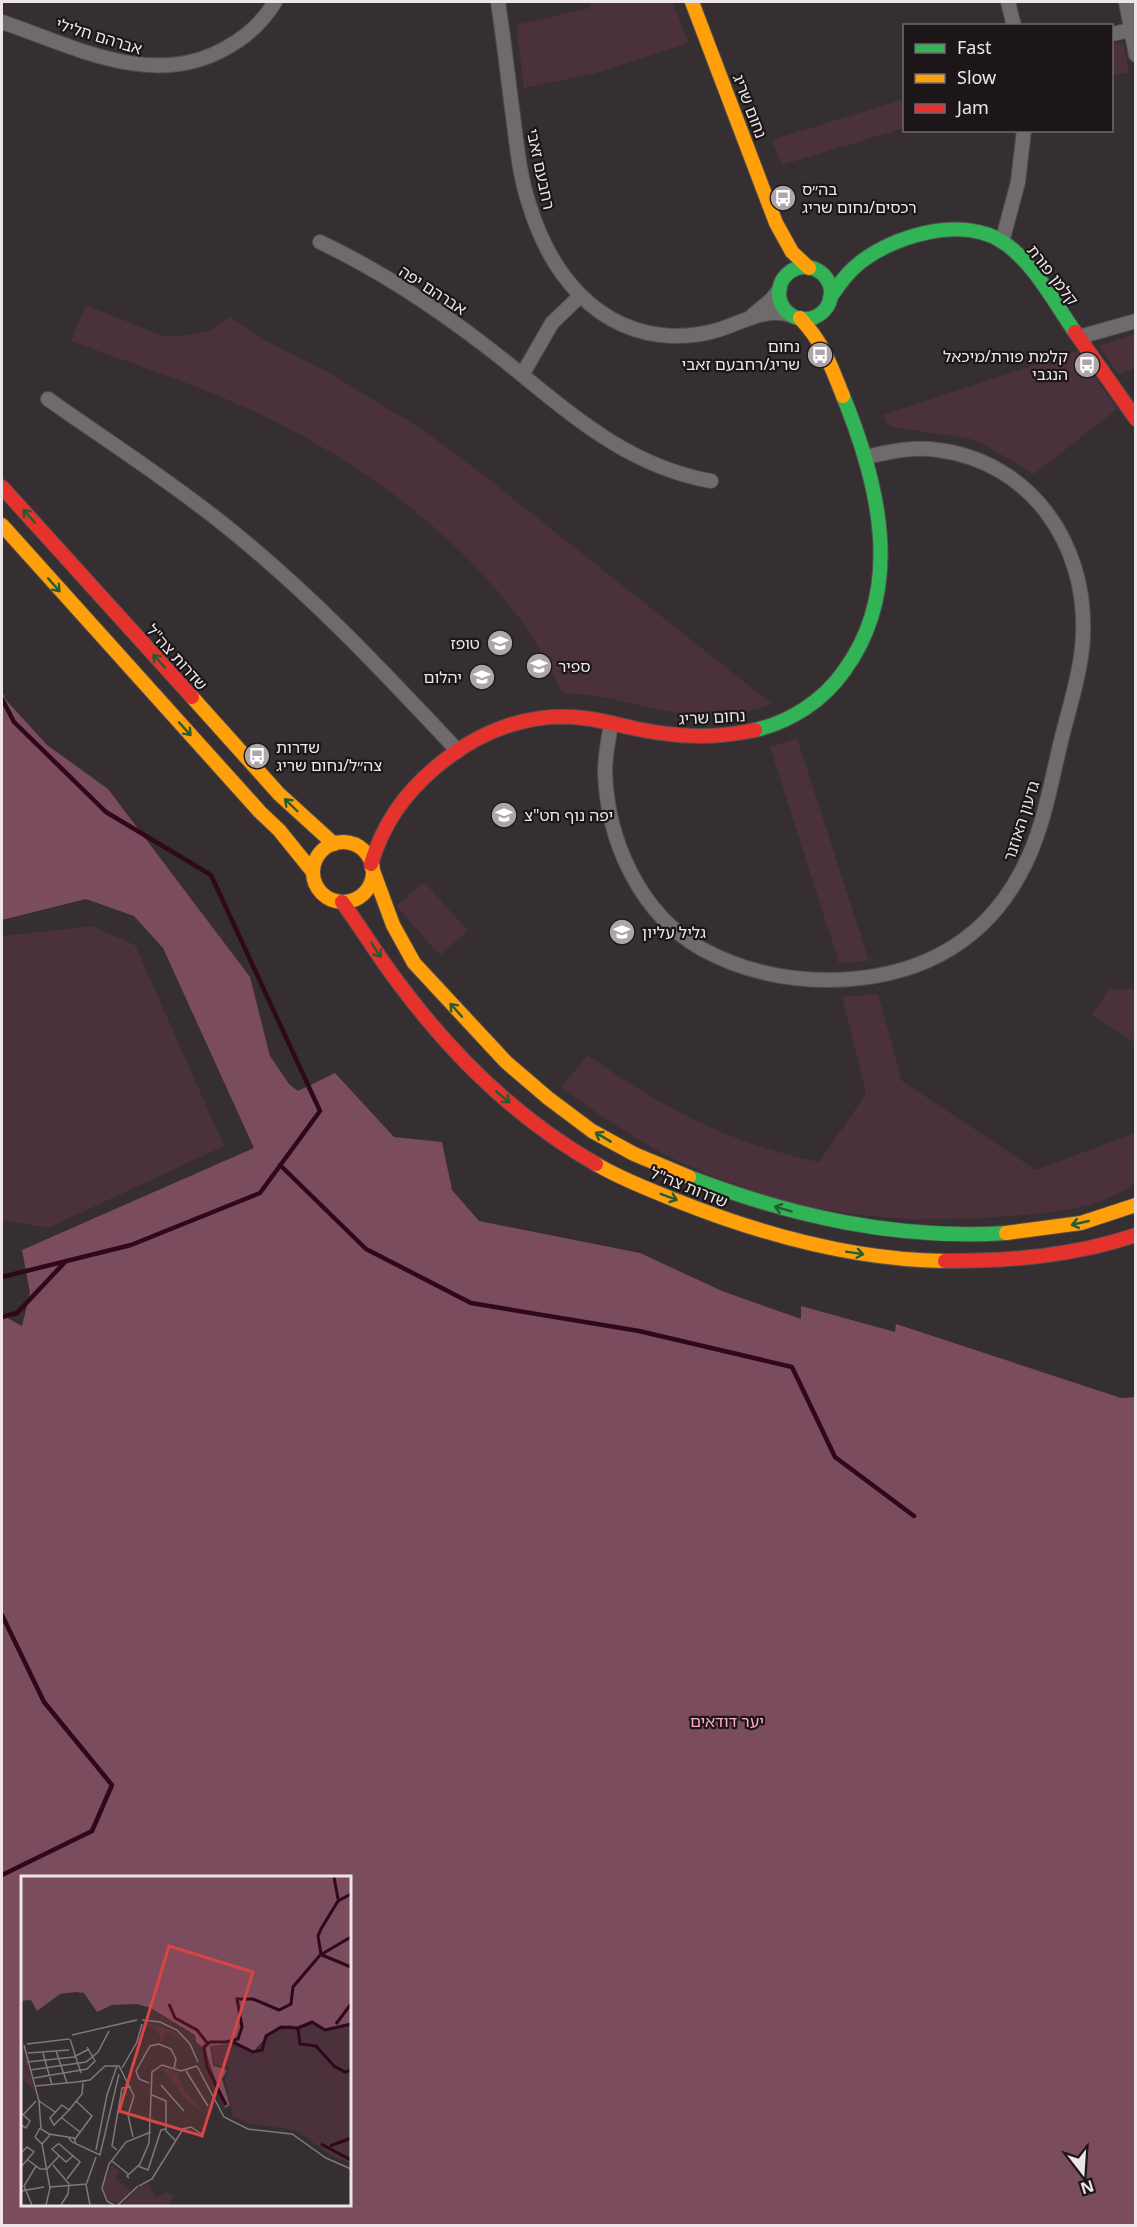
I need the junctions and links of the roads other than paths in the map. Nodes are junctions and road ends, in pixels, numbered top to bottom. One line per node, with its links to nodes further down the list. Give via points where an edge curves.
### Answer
1 (275, 2): 6 (street, אברהם חלילי, via 255,28 237,42 206,58 171,66 124,63)
2 (498, 2): 18 (street, רחבעם זאבי, via 528,203 542,240)
3 (693, 2): 12 (main road, נחום שריג)
4 (1008, 2): 7 (street)
5 (1126, 2): 8 (street)
6 (2, 22)
7 (1014, 24)
8 (1131, 30): 9 (street); 10 (street)
9 (1113, 34)
10 (1136, 55)
11 (1024, 132): 14 (street, via 1018,182)
12 (776, 223): 16 (main road, נחום שריג, via 792,252); 17 (main road, נחום שריג, via 783,259)
13 (320, 242): 25 (street, אברהם יפה, via 421,300)
14 (1002, 242): 15 (main road, קלמן פורת, via 974,231 940,229 904,239); 23 (main road, קלמן פורת, via 1022,258)
15 (868, 258): 16 (main road, קלמן פורת); 19 (main road, קלמן פורת, via 842,279)
16 (811, 269): 17 (main road, via 794,270); 19 (main road, via 826,278)
17 (781, 285): 20 (main road, via 782,304); 21 (street, רחבעם זאבי, via 768,303)
18 (580, 296): 21 (street, רחבעם זאבי, via 629,328 656,335 715,331); 25 (street, via 552,323)
19 (829, 302): 20 (main road, via 816,316); 24 (main road, נחום שריג, via 824,324)
20 (796, 317): 21 (street, רחבעם זאבי, via 778,313); 24 (main road, נחום שריג, via 816,335)
21 (746, 319)
22 (1136, 321): 23 (street)
23 (1079, 337): 27 (main road, קלמן פורת)
24 (825, 351): 28 (main road, נחום שריג)
25 (522, 375): 29 (street, אברהם יפה, via 574,418 629,454 669,471)
26 (48, 399): 33 (street, via 221,522 270,563 352,640)
27 (1136, 419)
28 (866, 458): 32 (main road, נחום שריג, via 881,522 879,586 858,650 833,688 798,715 727,736 671,735); 32 (street, גדעון האוזנר, via 901,450 936,449 971,457 1003,472 1031,494 1055,522 1072,555 1082,594 1084,637 1075,683 1033,847 1017,879 990,916 952,949 930,961 883,976 808,980 763,974 723,961 689,942 661,917 627,866 610,812 605,769)
29 (711, 481)
30 (2, 487): 35 (main road, שדרות צה"ל, one-way to 30, via 279,794)
31 (2, 525): 37 (main road, one-way to 37)
32 (611, 723): 33 (main road, נחום שריג, via 570,717 534,718 489,732)
33 (458, 751): 34 (main road, נחום שריג)
34 (398, 806): 35 (main road, נחום שריג, via 366,833); 36 (main road, נחום שריג, via 380,832)
35 (336, 844): 36 (main road, via 352,844 361,849); 37 (main road, via 319,855)
36 (372, 866): 38 (main road, via 371,882 363,894); 39 (main road, שדרות צה"ל, one-way to 36, via 1056,1228 957,1236 913,1234 854,1226 785,1210 663,1166 592,1131 519,1076 493,1051 411,960 388,915)
37 (313, 872): 38 (main road, via 321,893)
38 (342, 902): 40 (main road, שדרות צה"ל, one-way to 40, via 417,1006 502,1096 577,1153 652,1191 802,1243 911,1261 1050,1256)
39 (1136, 1205)
40 (1136, 1235)

